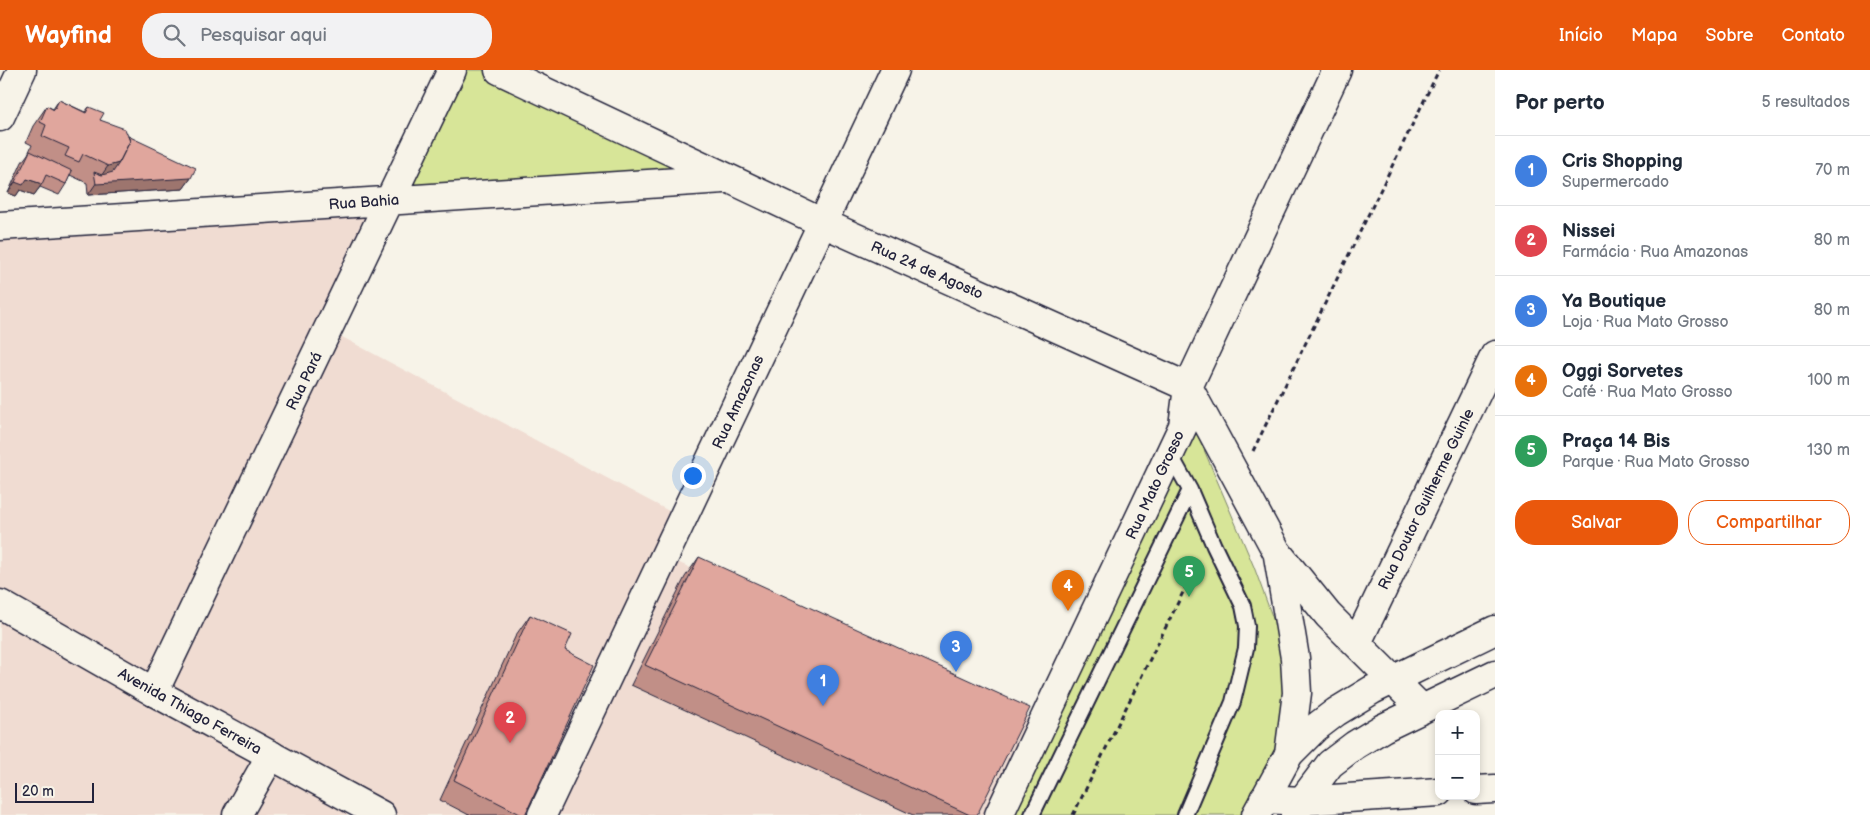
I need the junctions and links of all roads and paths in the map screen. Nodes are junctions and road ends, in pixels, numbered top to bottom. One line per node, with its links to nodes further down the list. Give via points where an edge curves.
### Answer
1 (22, 70): 7 (street)
2 (452, 70): 9 (street, Rua Pará)
3 (499, 70): 8 (street, Rua 24 de Agosto)
4 (895, 70): 10 (street, Rua Amazonas)
5 (1337, 70): 13 (street, Rua Mato Grosso)
6 (1439, 70): 15 (path)
7 (0, 118)
8 (728, 179): 9 (street, Rua Bahia); 10 (street, Rua 24 de Agosto)
9 (390, 200): 11 (street, Rua Bahia); 24 (street, Rua Pará)
10 (823, 223): 13 (street, Rua 24 de Agosto); 35 (street, Rua Amazonas)
11 (0, 226)
12 (1495, 355): 21 (street, Rua Doutor Guilherme Guinle)
13 (1188, 387): 14 (street, Rua Mato Grosso, via 1182,426); 17 (street)
14 (1170, 454): 16 (lane); 36 (street, Rua Mato Grosso)
15 (1250, 458)
16 (1190, 490): 37 (lane); 39 (lane, via 1243,606 1247,626 1246,648 1233,702)
17 (1277, 552): 21 (street, via 1328,616); 26 (street, via 1296,658 1297,693)
18 (1201, 556): 38 (path)
19 (0, 604): 24 (street, Avenida Thiago Ferreira)
20 (1495, 630): 23 (street)
21 (1356, 642): 23 (street)
22 (1495, 674): 25 (street)
23 (1394, 679): 25 (street); 26 (street, via 1336,712)
24 (154, 692): 27 (street, Avenida Thiago Ferreira)
25 (1422, 709): 32 (street, via 1383,728 1330,764)
26 (1290, 754): 31 (street)
27 (271, 755): 33 (street); 34 (street, Avenida Thiago Ferreira)
28 (1495, 789): 29 (street)
29 (1480, 790)
30 (1435, 792): 32 (street)
31 (1260, 807): 32 (street)
32 (1299, 808)
33 (238, 815)
34 (381, 815)
35 (542, 815)
36 (999, 815)
37 (1032, 815)
38 (1073, 815)
39 (1185, 815)

